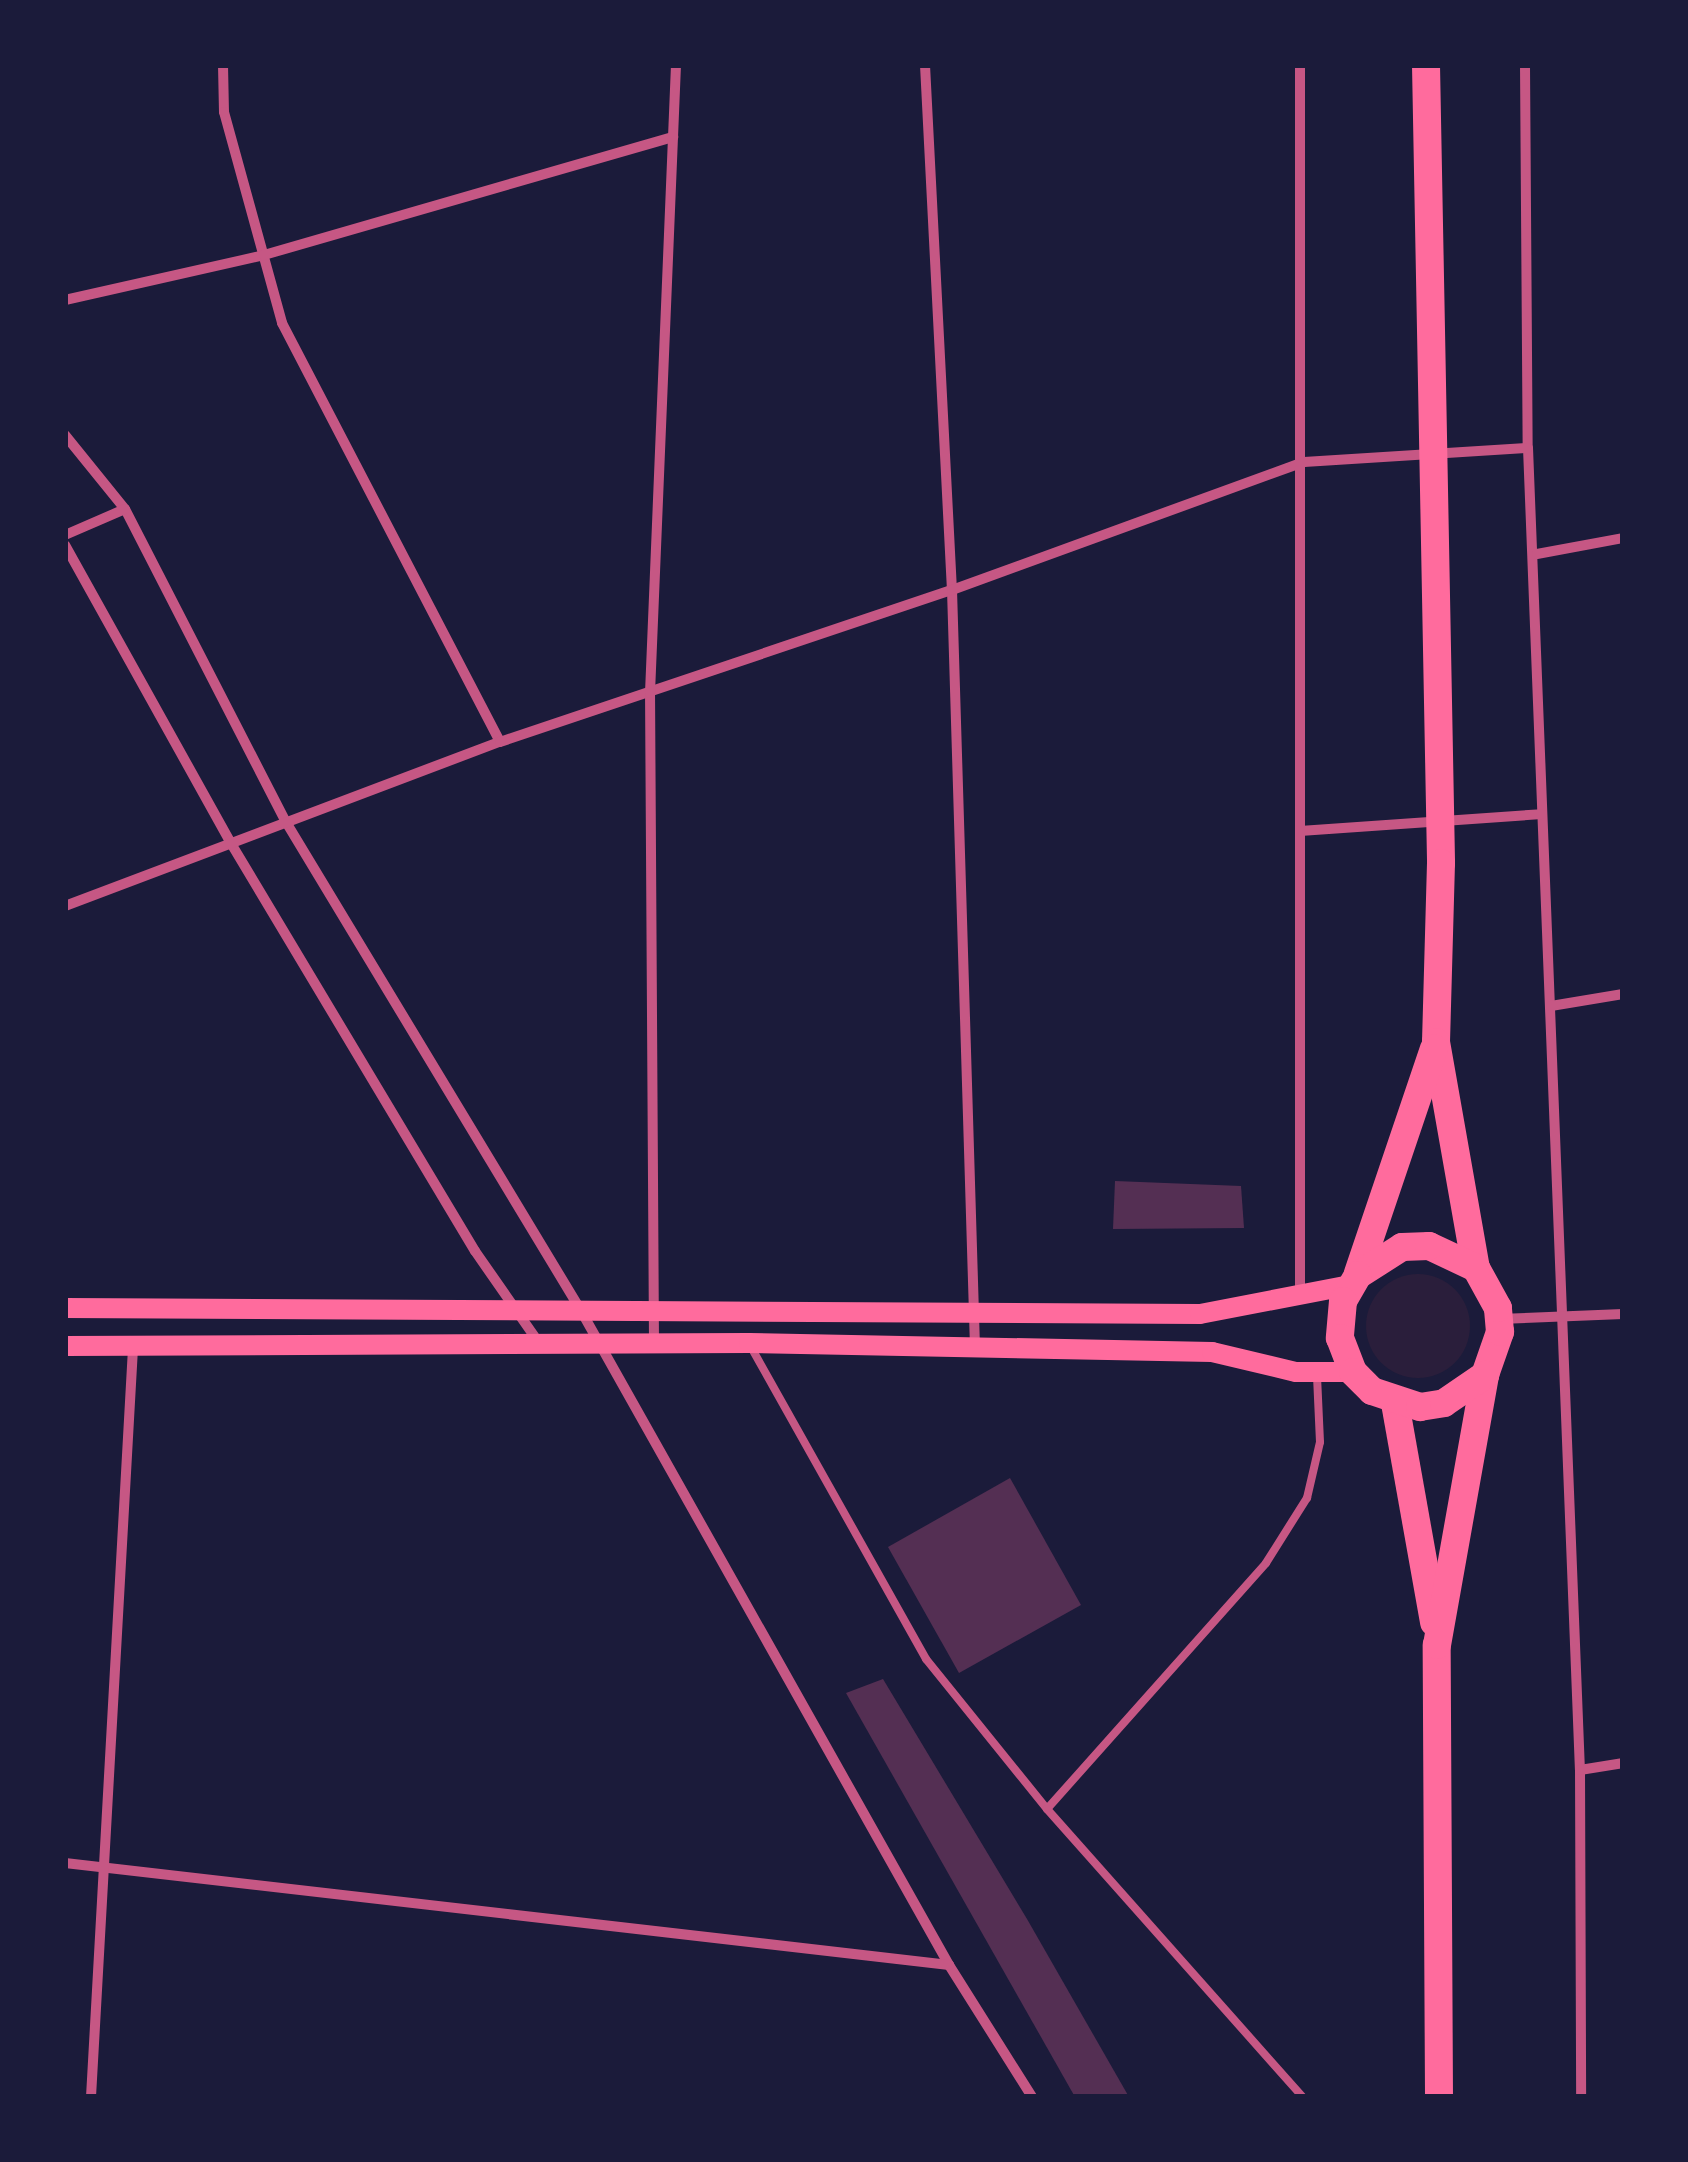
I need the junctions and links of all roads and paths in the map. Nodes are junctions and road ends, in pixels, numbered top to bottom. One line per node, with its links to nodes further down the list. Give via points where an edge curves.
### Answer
1 (223, 65): 8 (street, via 224,112)
2 (676, 65): 7 (street)
3 (925, 65): 19 (street)
4 (1300, 65): 13 (street)
5 (1426, 65): 12 (highway)
6 (1525, 65): 11 (street)
7 (673, 137): 8 (street); 20 (street)
8 (264, 255): 9 (street); 21 (street, via 282,323)
9 (65, 300)
10 (65, 434): 14 (street)
11 (1528, 448): 12 (street); 18 (street)
12 (1429, 454): 13 (street); 23 (highway)
13 (1304, 462): 19 (street); 25 (street)
14 (125, 508): 15 (street); 24 (street)
15 (65, 534)
16 (1623, 538): 18 (street)
17 (65, 545): 26 (street)
18 (1536, 554): 22 (street)
19 (952, 590): 20 (street); 39 (street)
20 (650, 693): 21 (street); 37 (street)
21 (500, 742): 24 (street)
22 (1541, 814): 23 (street); 29 (street)
23 (1439, 820): 25 (street); 30 (highway)
24 (286, 822): 26 (street); 36 (street)
25 (1300, 831): 33 (street)
26 (232, 845): 27 (street); 34 (street)
27 (65, 906)
28 (1623, 994): 29 (street)
29 (1551, 1006): 41 (street)
30 (1436, 1042): 31 (highway); 32 (highway)
31 (1476, 1268): 32 (highway, via 1430,1246 1402,1247); 40 (highway, via 1491,1287)
32 (1354, 1280): 33 (main road); 50 (highway, via 1340,1320)
33 (1300, 1296): 39 (main road, via 1200,1314)
34 (512, 1306): 35 (main road); 36 (main road); 42 (street)
35 (65, 1308)
36 (580, 1310): 37 (main road); 44 (street)
37 (654, 1310): 39 (main road); 45 (street)
38 (1623, 1314): 41 (street)
39 (974, 1316): 48 (street)
40 (1499, 1318): 41 (street); 51 (highway, via 1495,1354)
41 (1559, 1318): 55 (street)
42 (539, 1343): 44 (main road); 47 (main road)
43 (749, 1343): 45 (main road); 48 (main road); 56 (lane, via 926,1659)
44 (598, 1344): 45 (main road); 59 (street)
45 (654, 1344)
46 (65, 1346): 47 (main road)
47 (132, 1347): 58 (street)
48 (975, 1348): 49 (main road, via 1212,1352)
49 (1317, 1372): 50 (main road); 56 (lane, via 1320,1442 1307,1498 1266,1563)
50 (1353, 1372): 52 (highway)
51 (1484, 1374): 52 (highway, via 1444,1403); 53 (highway)
52 (1395, 1403): 53 (highway)
53 (1438, 1645): 63 (highway)
54 (1623, 1763): 55 (street)
55 (1580, 1770): 64 (street)
56 (1047, 1809): 62 (lane)
57 (65, 1863): 58 (street)
58 (105, 1868): 59 (street); 60 (street)
59 (949, 1965): 61 (street)
60 (91, 2097)
61 (1032, 2097)
62 (1303, 2097)
63 (1439, 2097)
64 (1581, 2097)

